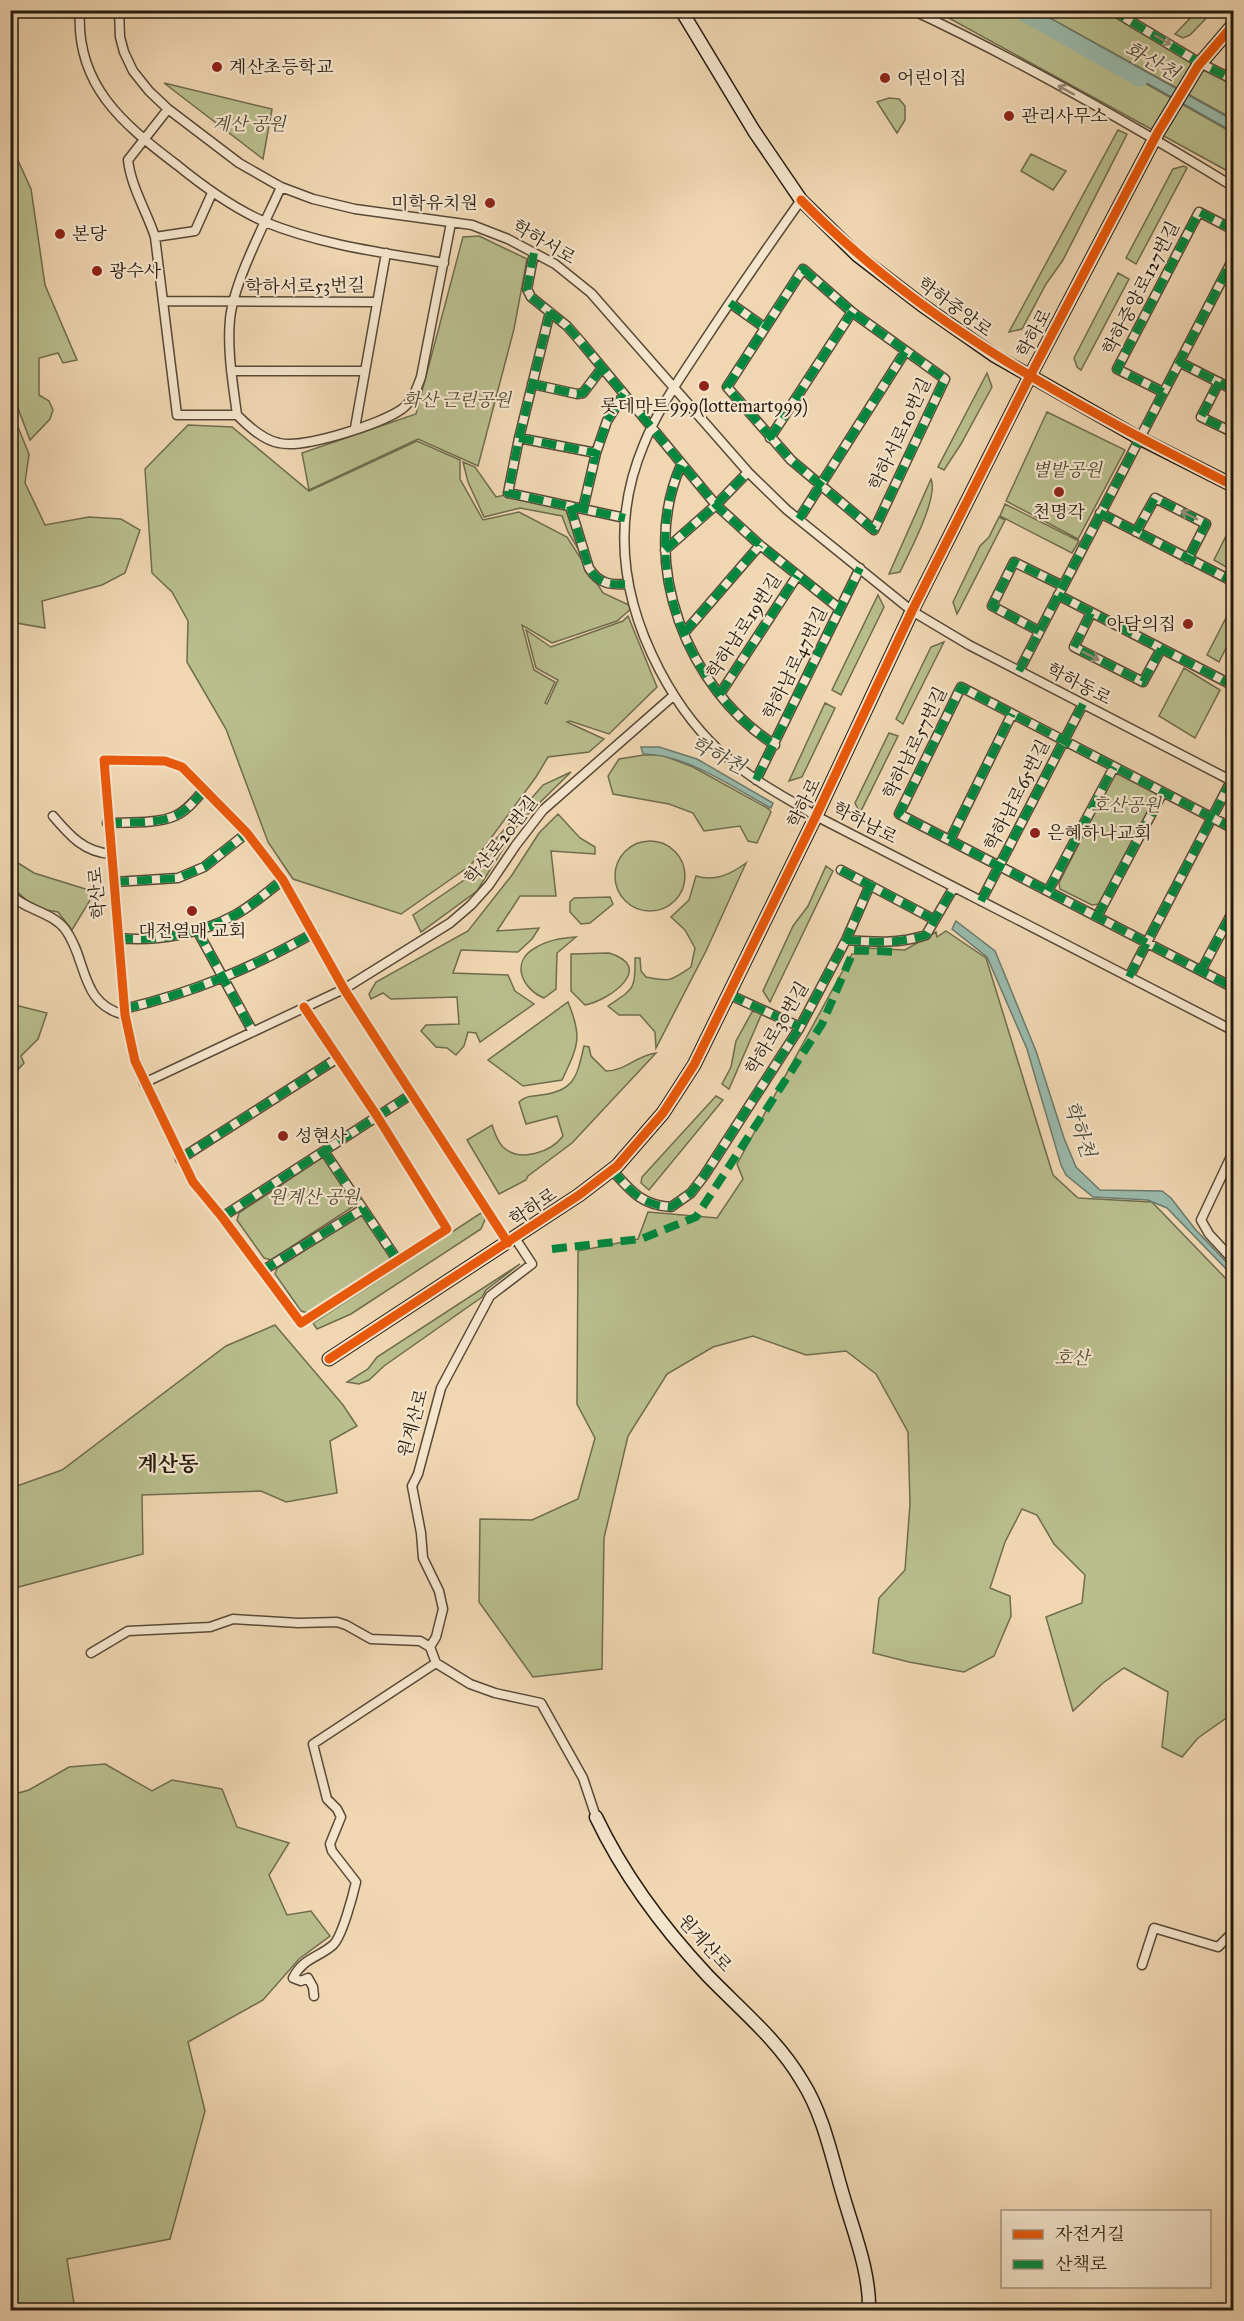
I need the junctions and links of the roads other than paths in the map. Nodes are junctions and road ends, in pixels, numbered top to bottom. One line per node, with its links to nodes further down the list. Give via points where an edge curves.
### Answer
1 (80, 10): 11 (street, via 84,57 92,78 117,116)
2 (119, 10): 9 (street, 학하서로, via 120,37 133,71)
3 (681, 10): 15 (street, 학하중앙로)
4 (912, 10): 10 (street, one-way to 4)
5 (1112, 10): 7 (street, one-way to 7)
6 (1233, 24): 7 (street)
7 (1199, 64): 8 (street); 10 (street, 학하로)
8 (1233, 80)
9 (168, 108): 11 (street); 12 (street, 학하서로, via 239,164)
10 (1156, 135): 13 (street); 36 (street, 학하로)
11 (144, 140): 14 (street); 19 (street, via 128,160)
12 (281, 187): 16 (street, 학하서로53번길); 17 (street, 학하서로, via 355,209)
13 (1233, 187)
14 (212, 193): 16 (street); 19 (street, via 195,231)
15 (801, 200): 27 (street, 학하남로); 36 (street, 학하중앙로, via 857,255 986,350)
16 (265, 222): 20 (street, 학하서로53번길); 26 (street, 학하서로53번길)
17 (451, 223): 21 (street, 학하서로, via 472,225); 23 (street)
18 (1233, 230): 41 (street, 학하중앙로127번길, via 1199,212 1117,369)
19 (154, 237): 24 (street)
20 (386, 253): 23 (street, 학하서로53번길); 25 (street, 학하서로53번길)
21 (534, 253): 28 (street, 학하남로19번길, via 527,289); 39 (street, 학하서로, via 591,292)
22 (1233, 257): 32 (street)
23 (444, 263): 44 (street, via 416,391 403,408)
24 (164, 301): 26 (street, 학하서로53번길); 43 (street, via 177,415)
25 (377, 302): 26 (street, 학하서로53번길); 35 (street, 학하서로53번길)
26 (233, 303): 34 (street, 학하서로53번길)
27 (730, 303): 30 (street); 39 (street, 학하남로)
28 (550, 312): 33 (street, 학하남로19번길); 38 (street)
29 (852, 312): 30 (street, via 803,269); 31 (street); 48 (street)
30 (765, 327): 48 (street, via 727,387)
31 (905, 352): 53 (street, 학하서로10번길); 53 (street, 학하서로10번길, via 945,379 874,530)
32 (1179, 362): 37 (street); 41 (street)
33 (602, 368): 38 (street, via 583,393); 42 (street, 학하남로19번길)
34 (231, 371): 35 (street); 43 (street, 학하서로53번길)
35 (365, 371): 44 (street, 학하서로53번길)
36 (1030, 376): 49 (street, 학하중앙로); 72 (street, 학하로)
37 (1219, 382): 40 (street); 46 (street, via 1202,417)
38 (532, 384): 47 (street)
39 (675, 386): 45 (street, 학하남로); 52 (street, 학하서로)
40 (1233, 390)
41 (1163, 392): 49 (street)
42 (624, 394): 45 (street, 학하남로19번길); 50 (street, via 607,422)
43 (237, 415): 44 (street, via 278,443 312,442)
44 (355, 428)
45 (651, 429): 51 (street, 학하남로19번길); 59 (street, 학하남로, via 634,471)
46 (1233, 433)
47 (519, 438): 50 (street); 56 (street, via 508,493)
48 (770, 438): 53 (street)
49 (1139, 438): 54 (street, 학하중앙로); 58 (street)
50 (596, 453): 57 (street)
51 (681, 465): 55 (street, 학하남로19번길); 63 (street, 학하남로47번길, via 671,495)
52 (748, 472): 55 (street); 60 (street, 학하서로)
53 (820, 486): 60 (street, 학하서로10번길)
54 (1233, 486)
55 (716, 505): 62 (street, 학하남로19번길); 63 (street)
56 (570, 506): 57 (street); 68 (street, via 593,575 605,583)
57 (583, 509): 59 (street)
58 (1100, 513): 61 (street); 69 (street)
59 (625, 518): 68 (street, 학하남로)
60 (799, 519): 65 (street, 학하서로)
61 (1136, 532): 64 (street); 64 (street, one-way to 61, via 1206,524 1155,498)
62 (760, 545): 66 (street, 학하남로19번길); 75 (street, 학하남로19번길)
63 (665, 550): 75 (street, 학하남로47번길, via 670,591)
64 (1188, 559): 67 (street)
65 (860, 568): 71 (street, 학하남로47번길); 72 (street, 학하서로)
66 (797, 576): 71 (street, 학하남로19번길); 80 (street, 학하남로19번길)
67 (1233, 582)
68 (627, 585): 81 (street, 학하남로, via 648,649)
69 (1062, 586): 70 (street); 74 (street, via 1014,562 992,606)
70 (1058, 595): 73 (street); 74 (street)
71 (840, 609): 87 (street, 학하남로47번길)
72 (912, 611): 77 (street, 학하동로); 95 (street, 학하로)
73 (1091, 613): 76 (street); 76 (street, one-way to 76, via 1074,647 1143,682)
74 (1039, 631): 77 (street)
75 (684, 633): 80 (street, 학하남로47번길)
76 (1161, 649): 78 (street)
77 (1019, 671): 82 (street, 학하동로)
78 (1233, 686)
79 (961, 687): 83 (street, 학하남로65번길); 93 (street, 학하남로57번길)
80 (720, 694): 87 (street, 학하남로47번길, via 757,734)
81 (673, 696): 89 (street, 학하남로, via 708,740); 123 (street, 학산로20번길, via 543,810 471,905 450,923)
82 (1083, 704): 86 (street, 학하남로65번길); 90 (street, 학하동로)
83 (1012, 714): 86 (street, 학하남로65번길); 100 (street)
84 (1233, 724): 85 (street)
85 (1233, 732)
86 (1064, 741): 88 (street, 학하남로65번길); 102 (street, 학하남로65번길)
87 (775, 745): 89 (street)
88 (1114, 767): 92 (street, 학하남로65번길); 108 (street)
89 (756, 780): 95 (street, 학하남로)
90 (1232, 782): 96 (street)
91 (204, 790): 97 (street, via 176,816); 97 (street, 학산로, via 182,767 165,761 104,760); 99 (street, 학산로)
92 (1163, 792): 96 (street, 학하남로65번길); 112 (street)
93 (899, 814): 100 (street, 학하남로65번길)
94 (53, 816): 101 (street, 학산로, via 79,844)
95 (816, 816): 107 (street, 학하남로); 124 (street, 학하로)
96 (1212, 818): 98 (street, 학하남로65번길); 118 (street)
97 (107, 823): 101 (street, 학산로)
98 (1233, 829)
99 (247, 833): 104 (street, 학산로); 105 (street, 학산로, via 204,867 178,878)
100 (950, 840): 102 (street, 학하남로65번길)
101 (111, 854): 105 (street, 학산로)
102 (999, 866): 108 (street, 학하남로65번길); 110 (street, 학하남로65번길)
103 (841, 870): 106 (street)
104 (283, 880): 114 (street, 학산로, via 236,915); 115 (street, 학산로)
105 (114, 882): 116 (street, 학산로)
106 (870, 885): 113 (street); 117 (street, 학하로30번길)
107 (954, 887): 110 (street, 학하남로); 113 (street)
108 (1048, 891): 112 (street, 학하남로65번길)
109 (10, 894): 126 (street, 학산로, via 64,927 94,994 104,1007)
110 (981, 901): 120 (street, 학하남로)
111 (1233, 909): 119 (street)
112 (1097, 917): 118 (street, 학하남로65번길)
113 (935, 921): 117 (street, via 926,935 916,938)
114 (198, 932): 116 (street, 학산로); 121 (street)
115 (314, 933): 121 (street, via 263,962); 123 (street, 학산로)
116 (118, 939): 126 (street, 학산로)
117 (846, 940): 127 (street, 학하로30번길)
118 (1147, 943): 119 (street, 학하남로65번길); 120 (street)
119 (1201, 971): 122 (street, 학하남로65번길)
120 (1129, 977): 128 (street, 학하남로)
121 (224, 978): 126 (street); 129 (street)
122 (1233, 988)
123 (344, 989): 125 (street); 132 (street, 학산로)
124 (730, 994): 127 (street); 137 (street, 학하로, via 694,1065 663,1113)
125 (304, 1007): 129 (street); 130 (street)
126 (124, 1012): 131 (street, 학산로)
127 (800, 1027): 137 (street, 학하로30번길, via 704,1176 680,1202 671,1207 649,1204)
128 (1233, 1030)
129 (253, 1032): 131 (street)
130 (338, 1058): 133 (street); 136 (street)
131 (144, 1083): 136 (street, 학산로)
132 (412, 1094): 133 (street); 141 (street, 학산로)
133 (377, 1116): 135 (street); 143 (street, 학산로, via 447,1230)
134 (1233, 1150): 144 (street, via 1201,1220)
135 (324, 1151): 138 (street); 139 (street)
136 (180, 1159): 139 (street, 학산로)
137 (612, 1170): 141 (street, 학하로)
138 (363, 1209): 143 (street); 145 (street)
139 (222, 1217): 140 (street, 학산로)
140 (239, 1240): 142 (street); 145 (street, 학산로)
141 (512, 1240): 146 (street, 학하로); 147 (street, 원계산로, via 532,1264 490,1296 441,1388 412,1486 423,1558 443,1609)
142 (230, 1245)
143 (398, 1261): 145 (street, 학산로, via 301,1323)
144 (1233, 1261)
145 (262, 1271)
146 (329, 1359)
147 (430, 1647): 148 (street, via 420,1641 371,1639 337,1622 233,1618 210,1627 128,1631); 149 (street)
148 (91, 1653)
149 (436, 1663): 150 (street, 원계산로, via 470,1684 541,1703 583,1778); 153 (street, via 313,1744 327,1799 341,1817 330,1844 332,1851 356,1882 335,1944 312,1956 293,1978 308,1978)
150 (596, 1817): 154 (street, 원계산로, via 611,1850 670,1932 757,2023 803,2081 821,2123 849,2217 868,2284)
151 (1233, 1931): 152 (street, via 1218,1947 1154,1928)
152 (1142, 1965)
153 (314, 1996)
154 (869, 2310)

